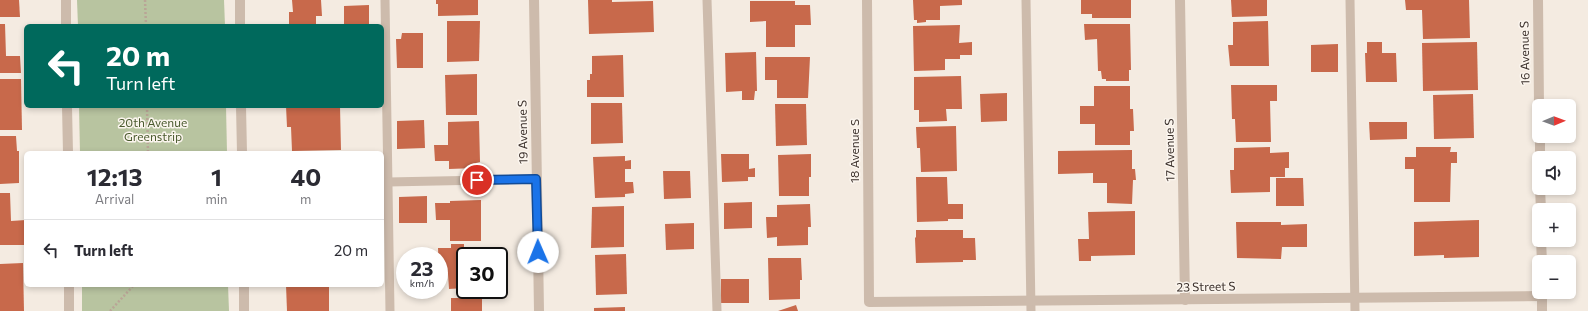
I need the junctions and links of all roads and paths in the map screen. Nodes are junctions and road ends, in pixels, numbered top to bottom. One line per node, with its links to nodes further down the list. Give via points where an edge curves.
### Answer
1 (66, 0): 12 (street)
2 (145, 0): 13 (path)
3 (240, 0): 14 (street)
4 (385, 0): 23 (lane)
5 (534, 0): 22 (street, 19 Avenue S)
6 (707, 0): 38 (lane)
7 (867, 0): 31 (street, 18 Avenue S)
8 (1026, 0): 32 (lane)
9 (1180, 0): 30 (street, 17 Avenue S)
10 (1350, 0): 28 (lane)
11 (1538, 0): 15 (street, 16 Avenue S)
12 (66, 24)
13 (146, 24)
14 (240, 24)
15 (1539, 99)
16 (67, 108): 19 (street)
17 (147, 108): 20 (path)
18 (241, 108): 21 (street)
19 (68, 151)
20 (148, 151)
21 (242, 151)
22 (536, 179): 23 (lane); 37 (street, 19 Avenue S)
23 (388, 182): 36 (lane)
24 (69, 287): 33 (street)
25 (132, 287): 34 (path)
26 (244, 287): 35 (street)
27 (1532, 294): 28 (street, 23 Street S)
28 (1355, 298): 30 (street, 23 Street S); 39 (lane)
29 (1542, 299): 40 (street)
30 (1185, 300): 32 (street, 23 Street S)
31 (869, 302): 32 (street, 23 Street S)
32 (1031, 306)
33 (69, 311)
34 (110, 311)
35 (244, 311)
36 (390, 311)
37 (539, 311)
38 (717, 311)
39 (1355, 311)
40 (1542, 311)

